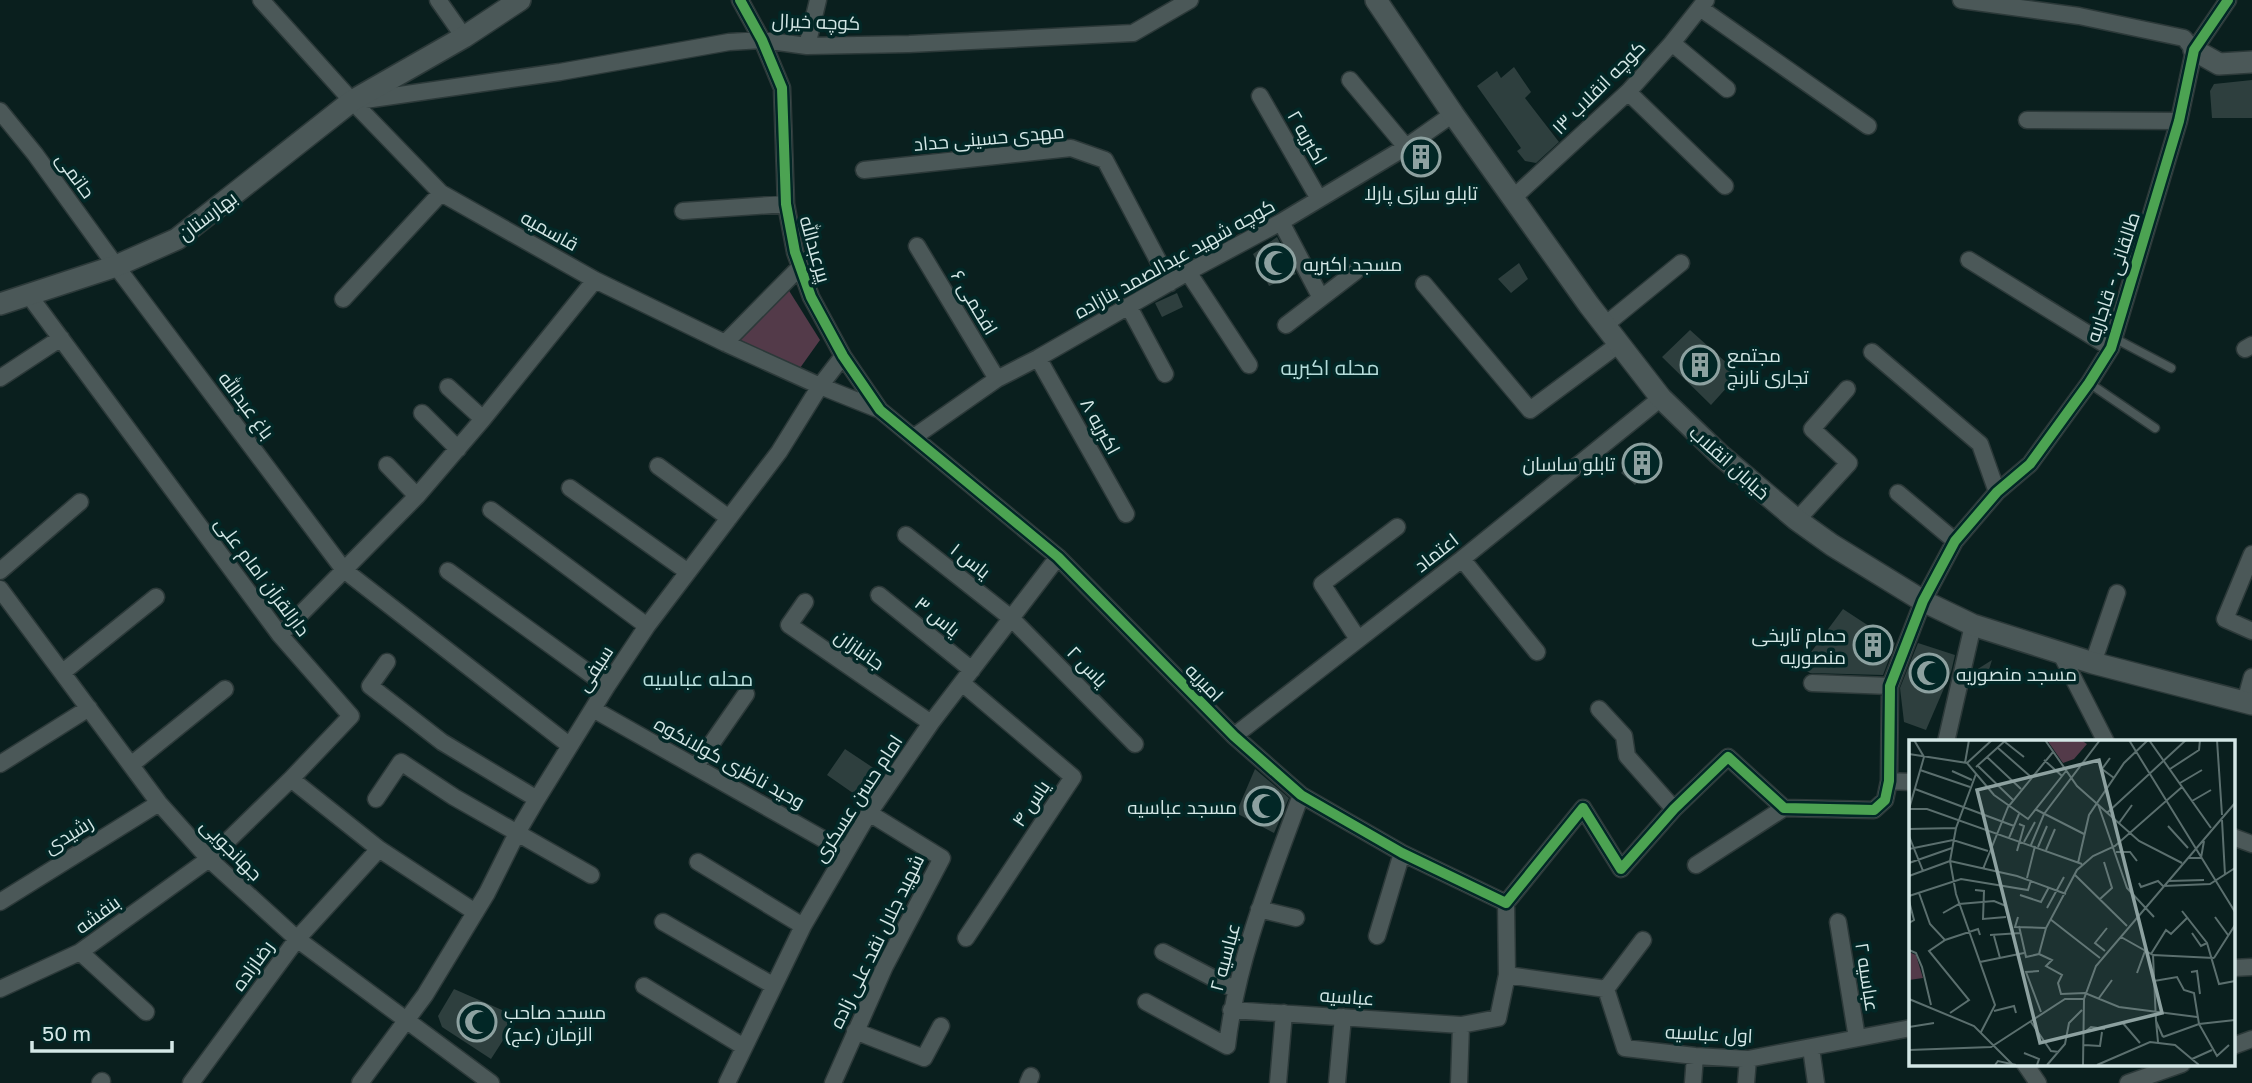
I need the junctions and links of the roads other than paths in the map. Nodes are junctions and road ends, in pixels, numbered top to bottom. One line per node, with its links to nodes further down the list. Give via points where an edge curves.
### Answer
1 (261, 0): 21 (street, قاسمیه)
2 (438, 0): 11 (street)
3 (520, 0): 11 (main road, بهارستان)
4 (740, 0): 12 (street, پیرعبدالله)
5 (818, 0): 14 (street)
6 (1190, 0): 14 (street, کوچه خیرال, via 1133,33)
7 (1376, 0): 23 (main road, خیابان انقلاب)
8 (1964, 0): 15 (street, via 2079,16 2184,38)
9 (2228, 0): 15 (street, طالقانی - قاجاریه)
10 (1703, 4): 13 (street, کوچه انقلاب ۱۳); 26 (street)
11 (464, 37): 21 (main road, بهارستان)
12 (762, 40): 14 (street, کوچه خیرال); 21 (street, کوچه خیرال); 33 (street, پیرعبدالله, via 782,88)
13 (1672, 43): 18 (street); 19 (street, کوچه انقلاب ۱۳)
14 (807, 46)
15 (2194, 50): 16 (main road, via 2219,64); 25 (street, طالقانی - قاجاریه)
16 (2252, 62)
17 (1350, 80): 27 (street)
18 (1727, 89)
19 (1628, 92): 29 (street); 31 (street, کوچه انقلاب ۱۳)
20 (1260, 96): 32 (street, اکبریه ۲)
21 (352, 102): 30 (street, قاسمیه); 39 (main road, بهارستان, via 177,239)
22 (0, 111): 39 (street, حاتمی)
23 (1453, 114): 27 (street, کوچه شهید عبدالصمد بنازاده); 31 (main road, خیابان انقلاب)
24 (2027, 120): 25 (street)
25 (2179, 121): 55 (street, طالقانی - قاجاریه)
26 (1868, 126)
27 (1406, 147): 32 (street, کوچه شهید عبدالصمد بنازاده)
28 (863, 170): 44 (street, مهدی حسینی حداد, via 1072,148 1104,160)
29 (1725, 186)
30 (441, 193): 43 (street, قاسمیه); 48 (street)
31 (1513, 198): 52 (main road, خیابان انقلاب)
32 (1319, 199): 35 (street, کوچه شهید عبدالصمد بنازاده)
33 (786, 204): 34 (street); 40 (street, پیرعبدالله)
34 (683, 211)
35 (1281, 222): 41 (street, کوچه شهید عبدالصمد بنازاده); 47 (street)
36 (917, 246): 64 (street, افخمی ۶)
37 (1969, 260): 55 (street)
38 (1681, 263): 52 (street)
39 (116, 266): 46 (main road, بهارستان); 93 (street, باغ عبدالله)
40 (800, 267): 54 (street); 58 (street, پیرعبدالله)
41 (1188, 272): 44 (street, کوچه شهید عبدالصمد بنازاده); 60 (street)
42 (1355, 272): 47 (street)
43 (595, 280): 54 (street, قاسمیه); 72 (street)
44 (1170, 283): 50 (street, کوچه شهید عبدالصمد بنازاده)
45 (1424, 284): 56 (street, via 1530,410)
46 (28, 294): 49 (main road, بهارستان); 53 (street, دارالقرآن امام علی)
47 (1321, 298): 51 (street)
48 (343, 299)
49 (0, 304)
50 (1129, 307): 59 (street, کوچه شهید عبدالصمد بنازاده); 62 (street)
51 (1286, 326)
52 (1605, 326): 56 (main road, خیابان انقلاب)
53 (61, 338): 63 (street); 107 (street, دارالقرآن امام علی)
54 (725, 342): 66 (street, قاسمیه)
55 (2112, 343): 61 (lane); 65 (street, طالقانی - قاجاریه)
56 (1619, 344): 69 (main road, خیابان انقلاب)
57 (1872, 352): 79 (street, via 1980,444)
58 (842, 356): 66 (street, سیفی); 70 (street, پیرعبدالله)
59 (1038, 358): 64 (street, کوچه شهید عبدالصمد بنازاده); 84 (street, اکبریه ۸)
60 (1249, 365)
61 (2171, 368)
62 (1165, 374)
63 (0, 379)
64 (997, 379): 74 (street, کوچه شهید عبدالصمد بنازاده)
65 (2089, 383): 73 (lane); 79 (street, طالقانی - قاجاریه, via 2030,464)
66 (820, 386): 70 (street, قاسمیه); 85 (street, سیفی, via 779,452)
67 (448, 387): 72 (street)
68 (1847, 389): 86 (street, via 1812,429 1849,463)
69 (1661, 398): 86 (main road, خیابان انقلاب); 92 (street, اعتماد)
70 (880, 410): 74 (street, پیرعبدالله)
71 (422, 414): 75 (street)
72 (483, 419): 75 (street)
73 (2155, 428)
74 (914, 437): 91 (street, امیریه)
75 (458, 449): 81 (street)
76 (387, 465): 81 (street)
77 (658, 466): 85 (street)
78 (570, 488): 96 (street)
79 (1997, 492): 89 (street, طالقانی - قاجاریه)
80 (1898, 493): 89 (street)
81 (416, 496): 93 (street)
82 (80, 502): 94 (street)
83 (491, 510): 105 (street)
84 (1126, 514)
85 (729, 517): 96 (street, سیفی)
86 (1797, 520): 101 (main road, خیابان انقلاب)
87 (1397, 527): 108 (street, via 1322,584)
88 (906, 535): 103 (street, یاس ۱)
89 (1955, 541): 101 (street, طالقانی - قاجاریه)
90 (2252, 554): 106 (street, via 2225,619)
91 (1058, 557): 103 (street, امام حسن عسکری); 127 (street, امیریه)
92 (1462, 559): 108 (street, اعتماد); 109 (street)
93 (344, 570): 107 (street); 131 (street, باغ عبدالله)
94 (0, 571)
95 (448, 571): 118 (street)
96 (688, 572): 105 (street, سیفی)
97 (2117, 593): 112 (street)
98 (878, 595): 113 (street, یاس ۳)
99 (156, 597): 114 (street)
100 (3, 598): 114 (street, جهانجویی)
101 (1923, 601): 104 (main road, خیابان انقلاب); 119 (street, طالقانی - قاجاریه)
102 (805, 602): 126 (street, جانبازان, via 789,625)
103 (1011, 618): 113 (street, امام حسن عسکری); 130 (street, یاس ۲)
104 (1973, 625): 110 (main road, خیابان انقلاب); 128 (street)
105 (647, 626): 118 (street, سیفی)
106 (2252, 631)
107 (280, 635): 135 (street, دارالقرآن امام علی, via 351,716)
108 (1358, 639): 127 (street, اعتماد)
109 (1537, 652)
110 (2060, 652): 112 (main road, خیابان انقلاب); 129 (street)
111 (387, 662): 140 (street, via 370,686 442,741)
112 (2093, 663): 122 (main road, خیابان انقلاب)
113 (972, 670): 116 (street, امام حسن عسکری)
114 (63, 672): 123 (street, جهانجویی)
115 (2252, 677): 122 (street)
116 (962, 683): 126 (street, امام حسن عسکری); 164 (street, یاس ۴, via 1073,777)
117 (1811, 683): 119 (street)
118 (607, 686): 124 (street, سیفی)
119 (1890, 686): 136 (street)
120 (225, 689): 133 (street)
121 (746, 694): 134 (street)
122 (2249, 703)
123 (89, 708): 132 (street); 133 (street, جهانجویی)
124 (593, 709): 131 (street, سیفی); 134 (street, وحید ناظری کولانکوه)
125 (1599, 709): 143 (street, via 1624,736 1627,756)
126 (931, 723): 144 (street, امام حسن عسکری)
127 (1234, 736): 138 (street, امیریه)
128 (1945, 740)
129 (2105, 740)
130 (1135, 744)
131 (569, 745): 140 (street, سیفی)
132 (0, 764)
133 (131, 765): 141 (street, جهانجویی)
134 (696, 766): 149 (street, وحید ناظری کولانکوه)
135 (291, 779): 148 (street); 151 (street, دارالقرآن امام علی)
136 (1889, 781): 137 (street); 142 (street, via 1885,800 1874,810)
137 (1909, 782)
138 (1301, 795): 150 (street, امیریه); 157 (street, عباسیه ۲)
139 (376, 799): 145 (street, via 401,762)
140 (537, 799): 145 (street, سیفی)
141 (159, 803): 151 (street, جهانجویی); 155 (street, رشیدی)
142 (1784, 807): 143 (street, via 1728,757); 153 (street)
143 (1674, 809): 156 (street, via 1621,869 1583,808)
144 (869, 813): 149 (street, امام حسن عسکری); 186 (street, شهید جلال نقد علی زاده, via 942,858)
145 (517, 833): 154 (street); 158 (street, سیفی)
146 (2234, 836): 147 (street)
147 (2252, 844)
148 (379, 849): 158 (street); 165 (street, رضازاده)
149 (846, 852): 162 (street, امام حسن عسکری)
150 (1402, 853): 156 (street, امیریه); 163 (street)
151 (209, 859): 165 (street, جهانجویی); 167 (street, بنفشه)
152 (698, 862): 162 (street)
153 (1696, 864)
154 (591, 875)
155 (0, 902)
156 (1506, 903): 171 (street, عباسیه)
157 (1259, 909): 159 (street); 176 (street, عباسیه ۲)
158 (475, 912): 182 (street, سیفی)
159 (1296, 918)
160 (663, 922): 173 (street)
161 (1838, 922): 187 (street, عباسیه ۲)
162 (803, 926): 173 (street, امام حسن عسکری)
163 (1377, 936)
164 (966, 938)
165 (298, 939): 182 (street, جهانجویی); 196 (street, رضازاده)
166 (1643, 940): 175 (street)
167 (80, 952): 174 (street, بنفشه); 179 (street)
168 (1163, 953): 176 (street)
169 (2252, 967): 170 (street)
170 (2234, 968)
171 (1507, 975): 175 (street); 183 (street, عباسیه, via 1498,1017)
172 (644, 986): 190 (street)
173 (774, 986): 190 (street, امام حسن عسکری)
174 (0, 989)
175 (1606, 989): 192 (street, اول عباسیه, via 1625,1048)
176 (1236, 990): 178 (street, عباسیه ۲)
177 (1146, 1002): 178 (street, عباسیه ۲, via 1227,1046)
178 (1231, 1010): 180 (street, عباسیه)
179 (146, 1012)
180 (1284, 1013): 181 (street, عباسیه); 201 (street)
181 (1343, 1017): 183 (street, عباسیه); 202 (street)
182 (407, 1020): 197 (street, سیفی); 198 (street, جهانجویی)
183 (1461, 1025): 203 (street)
184 (941, 1026): 186 (street, via 924,1058)
185 (1909, 1028): 187 (street, اول عباسیه)
186 (855, 1031): 200 (street, شهید جلال نقد علی زاده)
187 (1857, 1038): 191 (street, اول عباسیه)
188 (2252, 1039): 189 (street)
189 (2234, 1046)
190 (744, 1047): 199 (street, امام حسن عسکری)
191 (1811, 1048): 193 (street, اول عباسیه); 206 (street)
192 (1695, 1056): 193 (street, اول عباسیه); 204 (street)
193 (1748, 1059): 205 (street)
194 (2026, 1066): 207 (street)
195 (2176, 1066): 208 (street)
196 (191, 1083)
197 (360, 1083)
198 (491, 1083)
199 (727, 1083)
200 (833, 1083)
201 (1278, 1083)
202 (1337, 1083)
203 (1459, 1083)
204 (1693, 1083)
205 (1746, 1083)
206 (1816, 1083)
207 (2038, 1083)
208 (2128, 1083)

